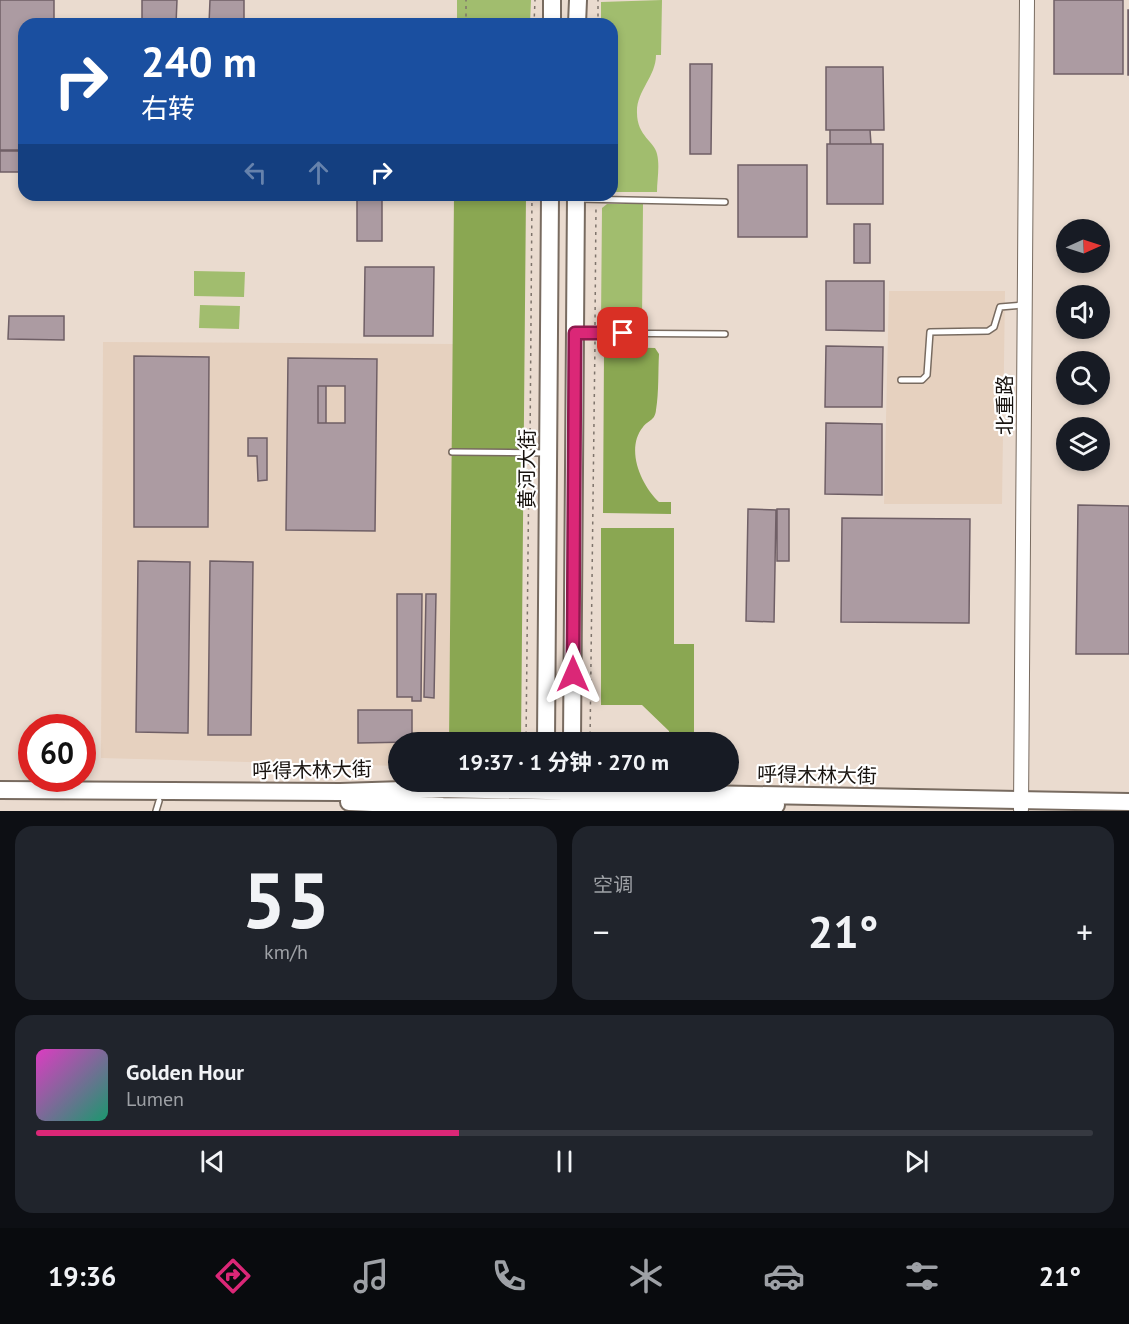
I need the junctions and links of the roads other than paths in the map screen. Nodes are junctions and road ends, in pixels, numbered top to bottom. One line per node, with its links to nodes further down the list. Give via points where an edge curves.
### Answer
1 (578, 0): 3 (main road)
2 (1028, 0): 8 (street, 北重路)
3 (578, 18)
4 (618, 200): 7 (lane)
5 (550, 201): 13 (main road, 黄河大街)
6 (576, 201): 9 (main road)
7 (725, 202)
8 (1025, 305): 11 (lane, via 1000,307 995,324 988,331 930,332 927,375 922,380); 21 (street, 北重路)
9 (575, 333): 10 (lane); 15 (main road)
10 (724, 334)
11 (901, 380)
12 (452, 452): 13 (lane)
13 (548, 453): 14 (main road, 黄河大街)
14 (546, 732)
15 (572, 732)
16 (0, 790): 17 (main road, 呼得木林大街, via 414,789)
17 (545, 798): 18 (main road, 呼得木林大街); 22 (main road, 呼得木林大街)
18 (572, 798): 23 (main road, 呼得木林大街, via 717,809 766,805)
19 (0, 801): 22 (main road, 呼得木林大街)
20 (1129, 802): 21 (main road, 呼得木林大街)
21 (1021, 805): 23 (main road, 呼得木林大街); 24 (main road, 呼得木林大街)
22 (158, 806)
23 (940, 806)
24 (1085, 811)

